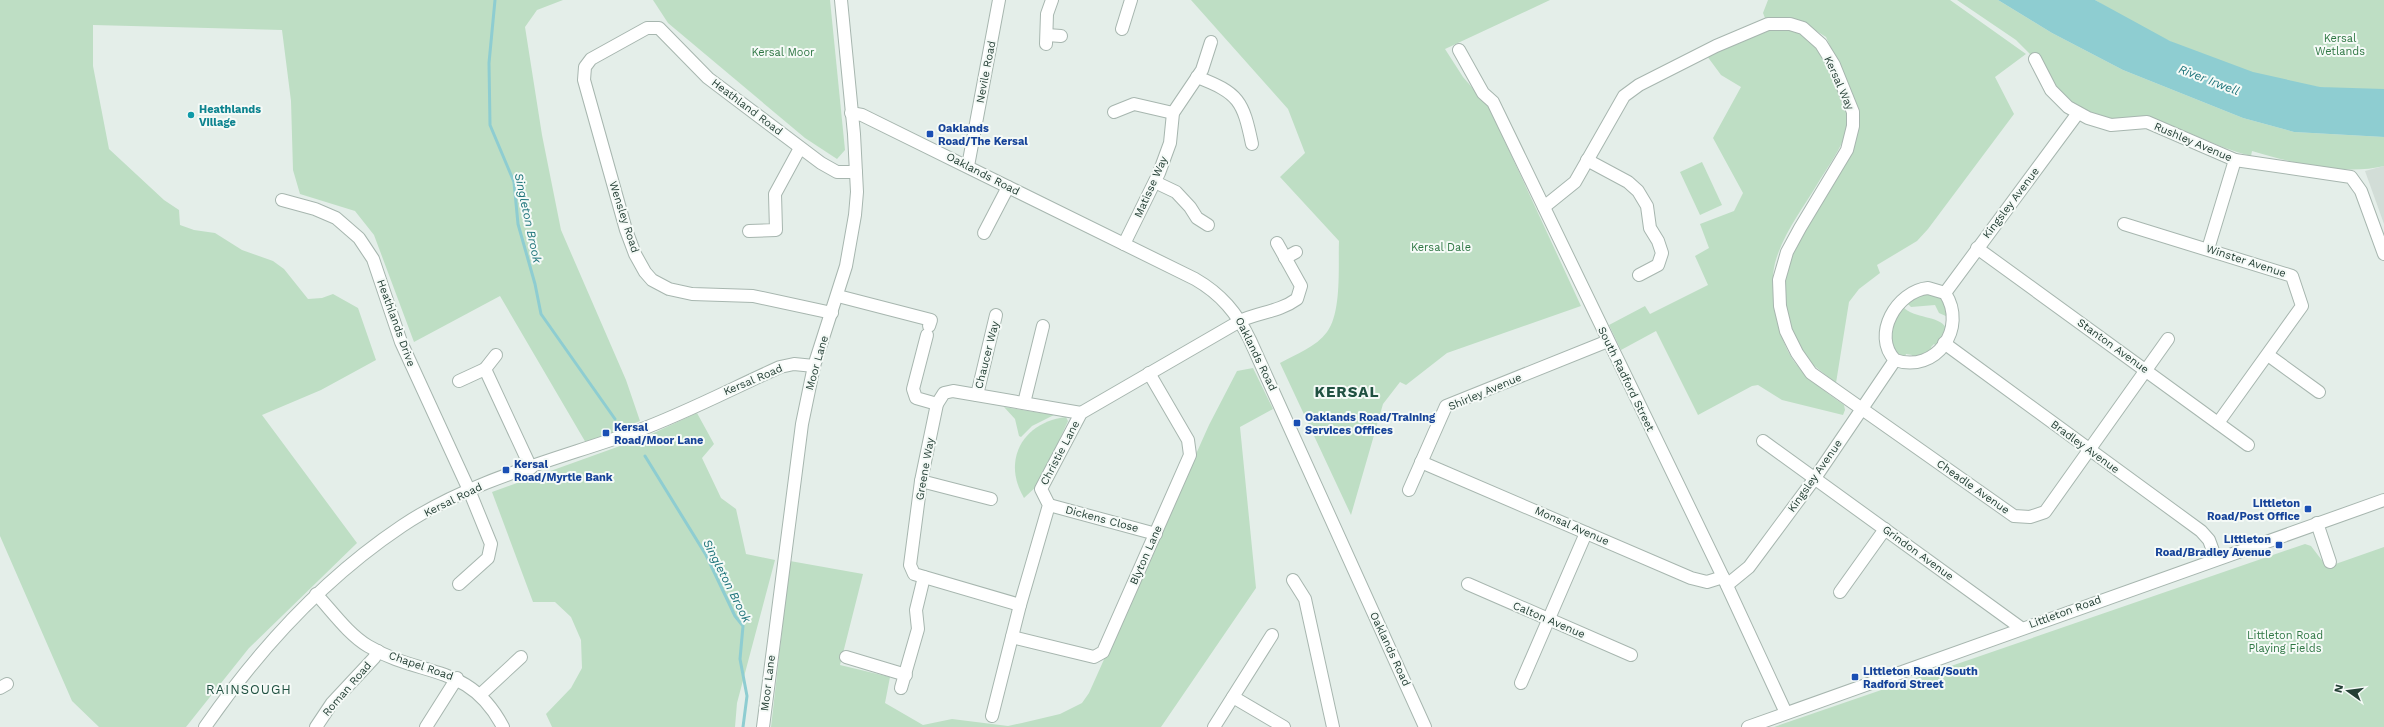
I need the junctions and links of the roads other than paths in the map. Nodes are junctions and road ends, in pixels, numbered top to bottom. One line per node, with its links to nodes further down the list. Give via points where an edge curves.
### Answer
1 (840, 0): 13 (street, Moor Lane)
2 (999, 0): 20 (street, Nevile Road)
3 (1052, 0): 7 (street, via 1047,14 1047,39)
4 (1131, 0): 5 (street)
5 (1128, 23)
6 (647, 28): 17 (street, Heathland Road, via 659,28 708,78); 40 (street, Wensley Road, via 591,59 585,67 584,74 626,230 645,272 660,285 679,292 754,296)
7 (1061, 36)
8 (1211, 42): 11 (street, Matisse Way, via 1202,70)
9 (1459, 50): 25 (street, South Radford Street, via 1483,93 1493,102)
10 (2035, 59): 15 (street, Rushley Avenue, via 2051,90)
11 (1197, 77): 14 (street, Matisse Way); 16 (street, via 1220,86 1236,97 1246,113)
12 (1114, 112): 14 (street, via 1134,104)
13 (852, 113): 20 (street, Oaklands Road, via 862,115); 21 (street, Moor Lane)
14 (1173, 113): 22 (street, Matisse Way, via 1170,143)
15 (2078, 113): 19 (street, Rushley Avenue, via 2111,124 2147,122); 32 (street, Kingsley Avenue)
16 (1252, 144)
17 (800, 148): 21 (street, Heathland Road, via 837,172); 28 (street, via 775,194 776,230)
18 (1587, 160): 25 (street, Kersal Way, via 1575,182); 37 (street, via 1628,182 1642,196 1647,206 1650,228 1658,241 1665,263); 59 (street, Kersal Way, via 1624,96 1639,85 1716,46 1768,24 1790,24 1803,28 1821,44 1834,65 1853,112 1853,126 1847,150 1787,252 1779,280 1780,306 1786,331 1797,353 1812,373)
19 (2235, 160): 33 (street); 35 (street, Rushley Avenue, via 2351,177 2358,183)
20 (968, 166): 23 (street, Oaklands Road)
21 (856, 172): 39 (street, Moor Lane, via 855,215)
22 (1155, 182): 27 (street, via 1176,192 1197,218); 31 (street, Matisse Way)
23 (1008, 187): 29 (street); 31 (street, Oaklands Road)
24 (282, 200): 69 (street, Heathlands Drive, via 336,218 349,227 367,248 401,342)
25 (1544, 207): 45 (street, South Radford Street)
26 (2124, 224): 33 (street, Winster Avenue)
27 (1208, 225)
28 (749, 230)
29 (984, 233)
30 (1277, 243): 36 (street)
31 (1124, 244): 42 (street, Oaklands Road, via 1209,287 1232,308)
32 (1978, 248): 38 (street, Kingsley Avenue); 52 (street, Stanton Avenue)
33 (2208, 249): 48 (street, Winster Avenue, via 2292,276 2302,306)
34 (1296, 252): 36 (street)
35 (2384, 254)
36 (1285, 258): 42 (street, Christie Lane, via 1302,286 1297,299 1275,311 1254,314)
37 (1639, 275)
38 (1945, 293): 46 (street, via 1952,305 1954,318); 49 (street, via 1934,289 1922,289 1911,294 1893,312 1885,339 1887,351)
39 (838, 296): 40 (street, Moor Lane); 58 (street, via 929,327 913,389 916,398)
40 (832, 313): 50 (street, Moor Lane)
41 (996, 315): 56 (street, Chaucer Way)
42 (1240, 321): 53 (street, Christie Lane); 112 (street, Oaklands Road)
43 (1043, 326): 57 (street)
44 (2168, 339): 52 (street, Cheadle Avenue)
45 (1608, 341): 65 (street, Shirley Avenue, via 1446,406); 82 (street, South Radford Street)
46 (1944, 343): 49 (street, via 1934,355 1920,362 1907,363); 64 (street, Bradley Avenue)
47 (496, 355): 51 (street)
48 (2268, 355): 55 (street); 61 (street, Winster Avenue)
49 (1895, 360): 59 (street, Kingsley Avenue)
50 (814, 366): 66 (street, Kersal Road, via 794,364 780,367 639,430); 108 (street, Moor Lane, via 802,424)
51 (485, 369): 54 (street); 66 (street)
52 (2147, 370): 61 (street, Stanton Avenue); 64 (street, Cheadle Avenue)
53 (1148, 373): 60 (street, Christie Lane); 77 (street, Blyton Lane, via 1188,440 1190,455)
54 (459, 380)
55 (2320, 392)
56 (977, 395): 57 (street); 58 (street, via 949,391 941,396)
57 (1024, 403): 60 (street)
58 (937, 404): 68 (street, Greene Way)
59 (1862, 407): 64 (street, Cheadle Avenue, via 2014,516 2022,518 2045,512); 67 (street, Kingsley Avenue)
60 (1081, 413): 73 (street, Christie Lane, via 1041,489)
61 (2218, 424): 63 (street, Stanton Avenue)
62 (1763, 441): 67 (street, Grindon Avenue)
63 (2248, 445)
64 (2090, 451): 78 (street, Bradley Avenue, via 2201,531 2209,540)
65 (1421, 462): 70 (street, Shirley Avenue); 76 (street, Monsal Avenue)
66 (531, 468): 69 (street, Kersal Road)
67 (1815, 478): 75 (street, Grindon Avenue); 82 (street, Kingsley Avenue, via 1749,567)
68 (921, 481): 71 (street); 80 (street, Greene Way, via 910,565 914,574)
69 (469, 490): 83 (street, Heathlands Drive, via 491,544 490,552 481,566); 86 (street, Kersal Road, via 402,526)
70 (1409, 490)
71 (991, 500)
72 (2384, 500): 74 (street, Littleton Road)
73 (1048, 505): 77 (street, Dickens Close); 87 (street)
74 (2317, 523): 78 (street, Littleton Road); 79 (street)
75 (1885, 528): 85 (street); 89 (street, Grindon Avenue)
76 (1586, 533): 82 (street, Monsal Avenue, via 1691,578 1707,582); 88 (street)
77 (1156, 534): 91 (street, Blyton Lane, via 1103,652 1094,657)
78 (2216, 558): 89 (street, Littleton Road)
79 (2330, 562)
80 (924, 577): 87 (street, Greene Way); 96 (street, via 916,610 918,628)
81 (1293, 580): 111 (street, via 1305,599)
82 (1725, 581): 102 (street, South Radford Street)
83 (459, 584)
84 (1468, 584): 88 (street, Calton Avenue)
85 (1840, 592)
86 (316, 594): 92 (street, Chapel Road, via 359,639); 104 (street, Kersal Road, via 230,690)
87 (1020, 605): 91 (street)
88 (1549, 619): 93 (street, Calton Avenue); 98 (street)
89 (2021, 628): 102 (street, Littleton Road)
90 (1272, 635): 101 (street)
91 (1012, 637): 103 (street)
92 (378, 651): 97 (street, Chapel Road, via 411,665); 105 (street, Roman Road, via 332,703)
93 (1631, 655)
94 (521, 657): 100 (street)
95 (846, 657): 96 (street)
96 (906, 675): 99 (street)
97 (457, 678): 100 (street, Chapel Road); 106 (street)
98 (1521, 683)
99 (901, 688)
100 (480, 695): 107 (street, Chapel Road)
101 (1233, 697): 109 (street); 110 (street)
102 (1786, 713): 113 (street, Littleton Road)
103 (992, 716)
104 (205, 727)
105 (316, 727)
106 (426, 727)
107 (503, 727)
108 (763, 727)
109 (1214, 727)
110 (1284, 727)
111 (1333, 727)
112 (1425, 727)
113 (1748, 727)

